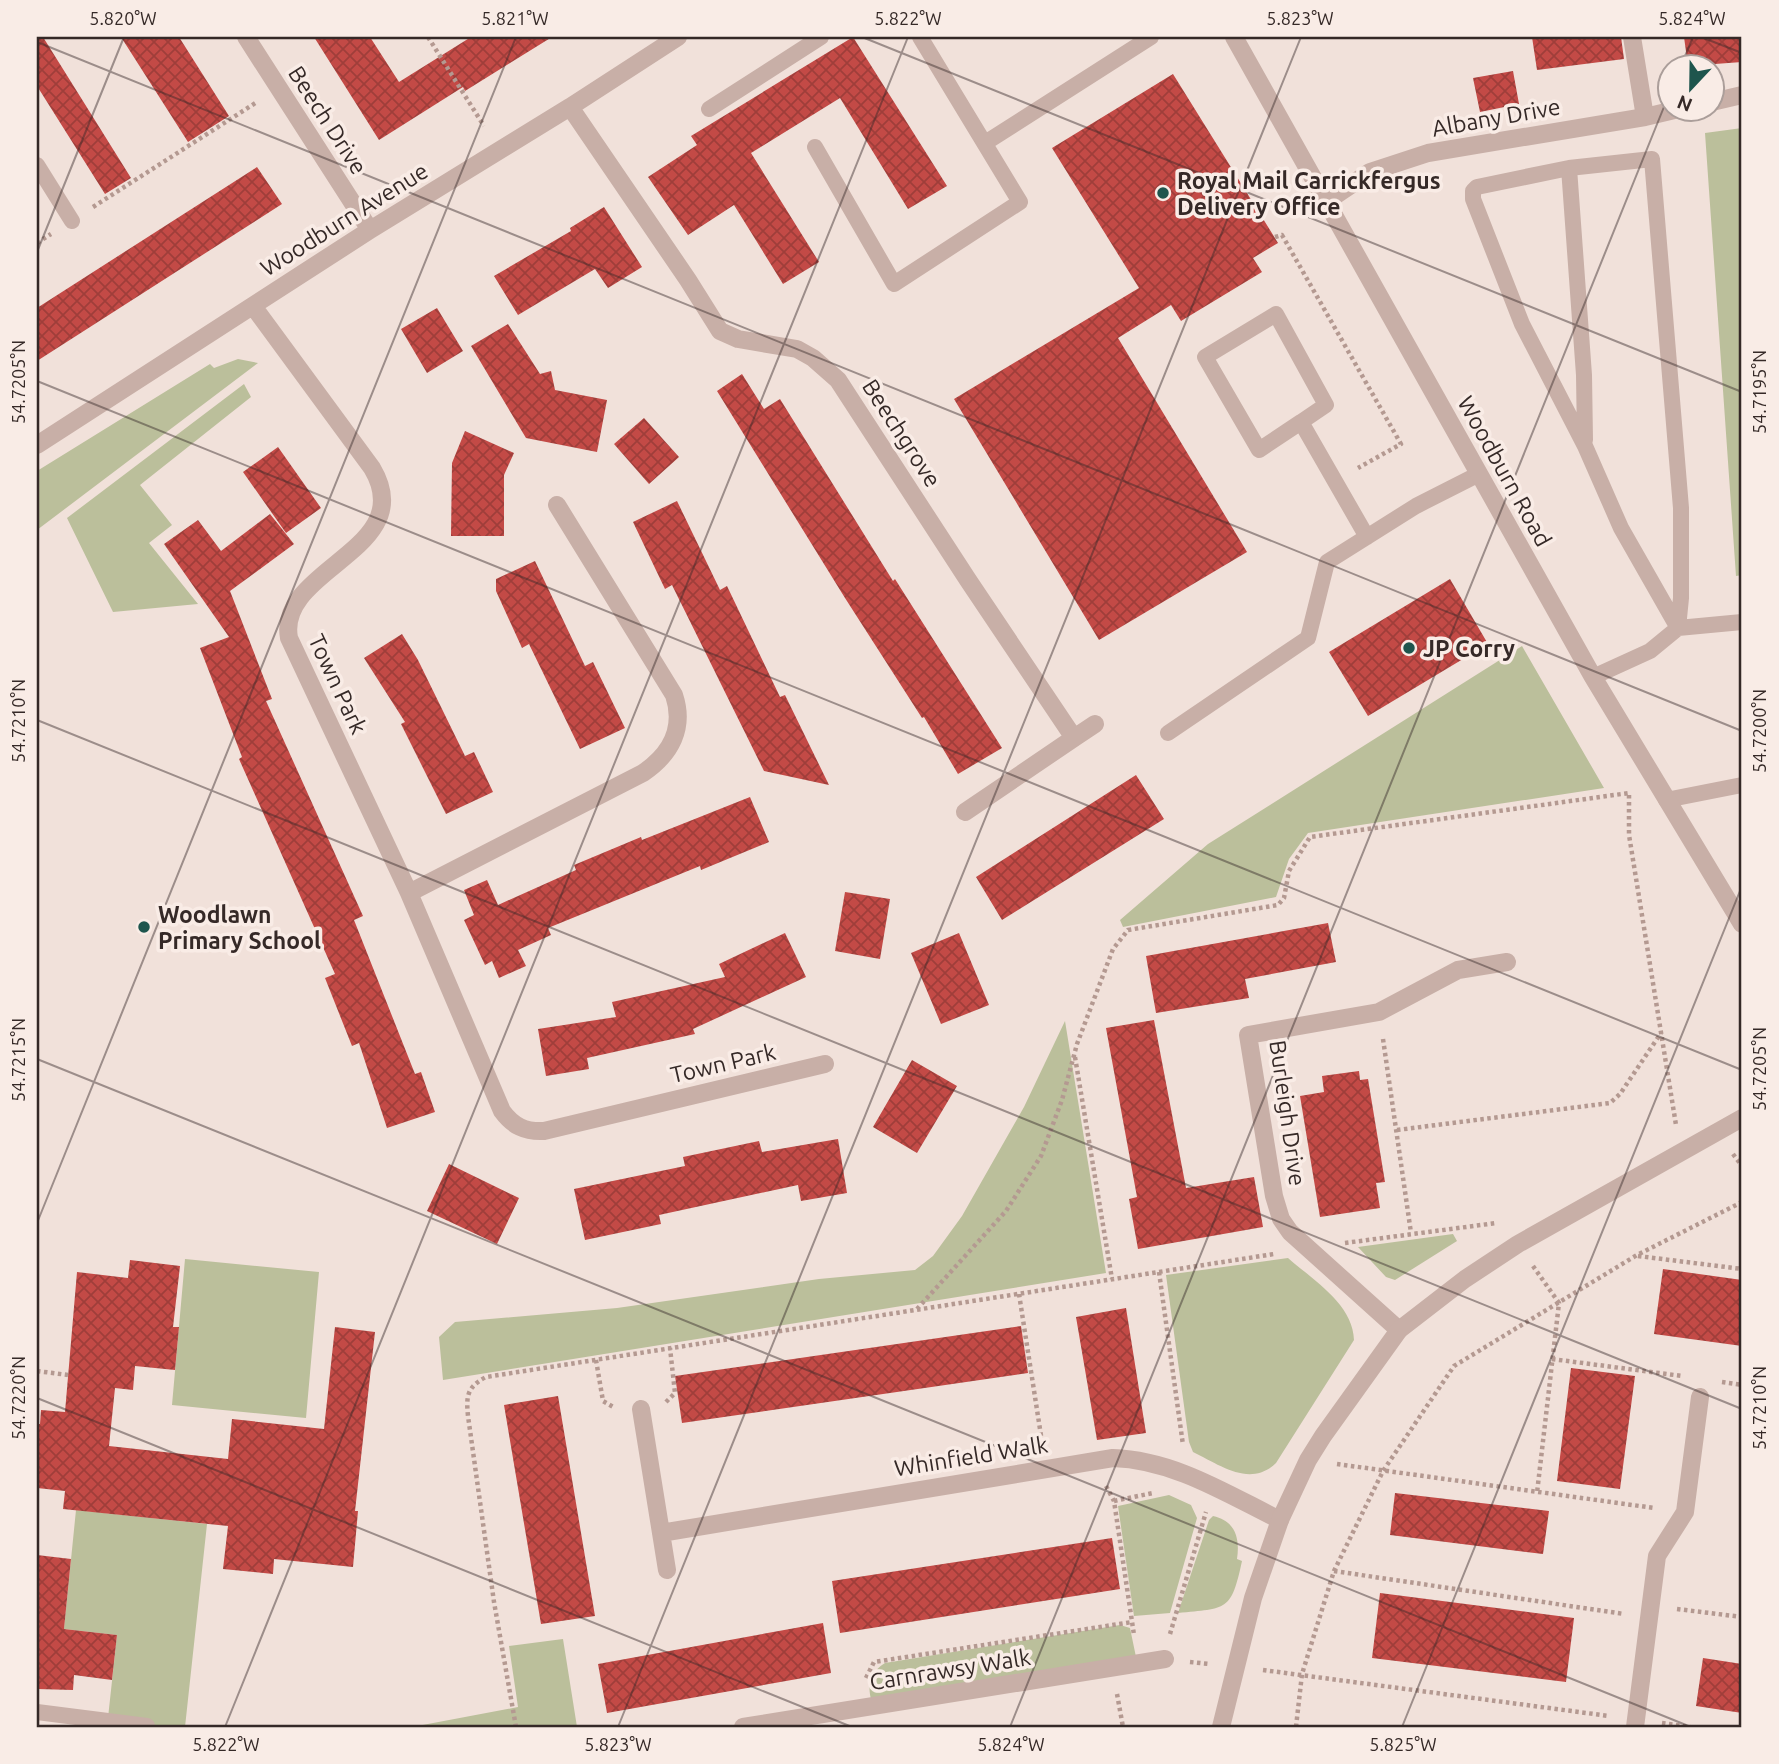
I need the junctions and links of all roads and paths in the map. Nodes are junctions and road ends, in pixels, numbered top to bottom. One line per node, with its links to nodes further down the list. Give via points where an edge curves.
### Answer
1 (246, 37): 9 (street, Beech Drive)
2 (428, 37): 16 (path)
3 (678, 37): 10 (street, Woodburn Avenue)
4 (821, 37): 11 (lane)
5 (920, 37): 14 (lane)
6 (1151, 37): 14 (lane)
7 (1234, 37): 19 (street, Woodburn Road)
8 (1632, 37): 13 (street)
9 (278, 88): 20 (path); 21 (street, Beech Drive)
10 (570, 107): 16 (street, Woodburn Avenue); 37 (street, Beechgrove, via 720,331 738,339 797,349 838,380)
11 (709, 109)
12 (1656, 114): 13 (street, Albany Drive)
13 (1645, 117): 19 (street, Albany Drive, via 1428,153 1370,172)
14 (985, 143): 15 (lane, via 1020,202 894,284)
15 (815, 147)
16 (500, 151): 21 (street, Woodburn Avenue)
17 (37, 165): 20 (lane)
18 (1569, 168): 27 (lane); 27 (lane, via 1477,187 1473,200 1522,324); 33 (lane, via 1652,159 1681,508)
19 (1327, 201): 28 (street, Woodburn Road)
20 (72, 221): 23 (path)
21 (370, 230): 24 (street, Woodburn Avenue)
22 (1275, 237): 29 (path, via 1282,235 1401,443)
23 (37, 243)
24 (253, 306): 26 (street, Woodburn Avenue); 41 (street, Town Park, via 380,482 381,505 371,532 298,599 289,615 288,631)
25 (1301, 422): 25 (lane, via 1259,450 1205,357 1276,314 1326,405); 29 (lane)
26 (37, 444)
27 (1586, 446): 33 (lane, via 1621,528)
28 (1479, 474): 31 (lane); 34 (street, Woodburn Road)
29 (1336, 481): 31 (lane)
30 (557, 505): 41 (street, via 674,695 679,712 677,734 664,755 643,773)
31 (1367, 537): 36 (lane, via 1327,562 1308,638)
32 (1742, 622): 33 (lane)
33 (1678, 628): 34 (lane, via 1650,651)
34 (1593, 677): 39 (street, Woodburn Road)
35 (1095, 724): 37 (street)
36 (1168, 733)
37 (1074, 738): 40 (street)
38 (1742, 785): 39 (lane)
39 (1666, 800): 42 (street, Woodburn Road)
40 (965, 812)
41 (409, 893): 47 (street, Town Park, via 502,1111 520,1128 544,1131)
42 (1742, 924)
43 (1507, 962): 44 (street, Burleigh Drive, via 1458,970)
44 (1379, 1012): 50 (path); 54 (street, Burleigh Drive, via 1248,1035 1276,1205 1285,1226)
45 (1661, 1033): 46 (path, via 1629,835 1629,793 1310,837 1289,871 1278,905 1128,930 1113,949); 49 (path); 50 (path, via 1610,1103)
46 (1074, 1053): 58 (path); 60 (path, via 1041,1156 1006,1211)
47 (825, 1063)
48 (1742, 1118): 53 (street)
49 (1676, 1125)
50 (1397, 1130): 52 (path)
51 (1742, 1202): 55 (path)
52 (1411, 1233): 53 (path, via 1504,1222); 54 (path)
53 (1518, 1244): 59 (path); 61 (street)
54 (1308, 1249): 57 (path); 61 (street, Burleigh Drive)
55 (1637, 1255): 56 (path); 59 (path)
56 (1742, 1269)
57 (1158, 1272): 58 (path); 76 (path)
58 (1112, 1279): 74 (path, via 1019,1294)
59 (1559, 1303): 63 (path); 75 (path, via 1454,1366)
60 (916, 1310)
61 (1399, 1330): 72 (street)
62 (670, 1348): 71 (path, via 676,1393)
63 (1552, 1360): 66 (path); 78 (path)
64 (37, 1371): 65 (path)
65 (68, 1375)
66 (1689, 1377)
67 (1716, 1381): 68 (path)
68 (1742, 1385)
69 (1700, 1397): 79 (street)
70 (641, 1409): 71 (street)
71 (644, 1427): 81 (street)
72 (1308, 1460): 75 (path); 80 (street)
73 (1093, 1461): 74 (street, Whinfield Walk); 76 (street, Whinfield Walk, via 1146,1461); 86 (path, via 1114,1501)
74 (1046, 1468): 81 (street, Whinfield Walk)
75 (1383, 1471): 78 (path); 83 (path)
76 (1187, 1476): 77 (street, Whinfield Walk)
77 (1216, 1489): 80 (street, Whinfield Walk); 87 (path, via 1174,1615)
78 (1537, 1493): 79 (path)
79 (1685, 1512): 84 (street, via 1657,1556)
80 (1280, 1520): 89 (street)
81 (661, 1533): 82 (street)
82 (667, 1570)
83 (1334, 1571): 84 (path); 90 (path)
84 (1650, 1612): 85 (path); 93 (street)
85 (1742, 1618)
86 (1132, 1622): 88 (path); 91 (path, via 874,1662 866,1678)
87 (1165, 1659): 88 (street, Carnrawsy Walk); 89 (path)
88 (1139, 1664): 91 (street, Carnrawsy Walk)
89 (1235, 1666): 90 (path); 96 (street)
90 (1302, 1674): 93 (path); 97 (path)
91 (866, 1708): 95 (street, Carnrawsy Walk)
92 (37, 1712): 94 (lane)
93 (1635, 1723)
94 (147, 1726)
95 (743, 1727)
96 (1221, 1727)
97 (1296, 1727)

